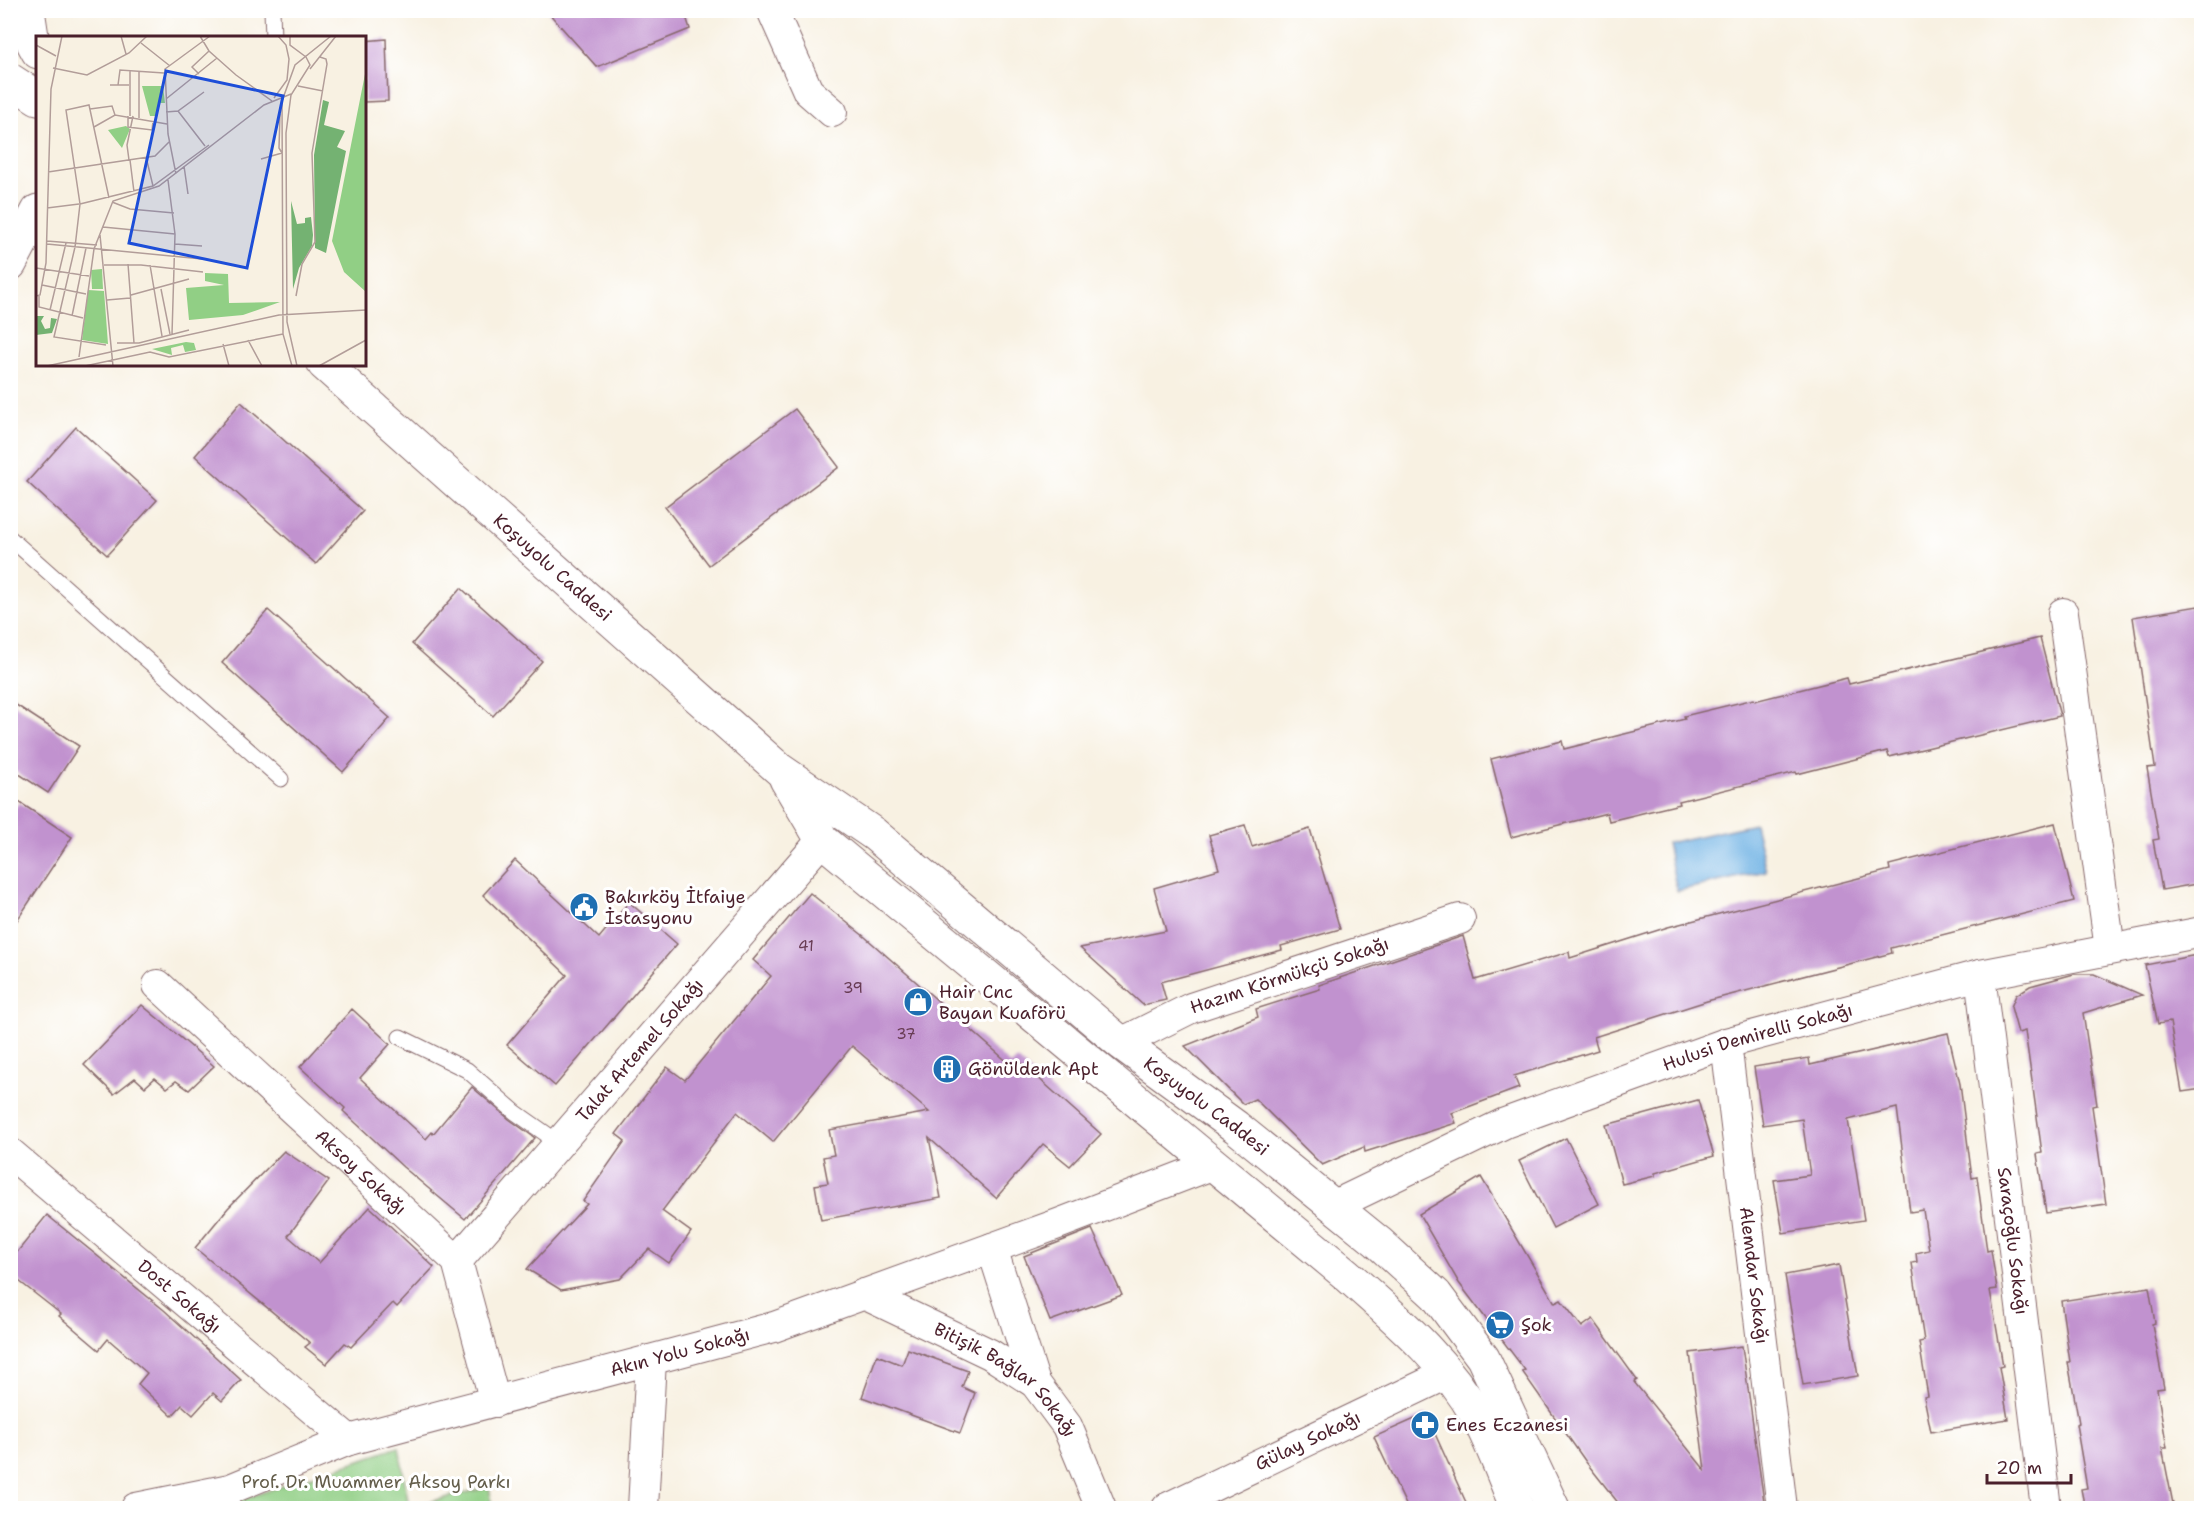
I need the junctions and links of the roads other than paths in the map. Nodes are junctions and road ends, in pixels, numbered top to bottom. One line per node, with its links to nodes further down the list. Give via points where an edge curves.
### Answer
1 (28, 10): 5 (street)
2 (272, 10): 4 (lane)
3 (772, 10): 8 (street, via 808,91)
4 (273, 36)
5 (36, 48)
6 (10, 80): 7 (street)
7 (36, 97)
8 (832, 112)
9 (36, 215): 10 (street)
10 (10, 264)
11 (326, 366): 14 (street, Koşuyolu Caddesi)
12 (10, 538): 15 (lane)
13 (2063, 612): 19 (street)
14 (780, 770): 16 (street, Koşuyolu Caddesi); 23 (street, Koşuyolu Caddesi, via 874,834)
15 (281, 779)
16 (822, 840): 26 (street, Talat Artemel Sokağı); 28 (street, Koşuyolu Caddesi)
17 (1460, 919): 23 (street, Hazım Körmükçü Sokağı, via 1191,1008)
18 (2202, 932): 19 (street, Hulusi Demirelli Sokağı)
19 (2110, 949): 20 (street, Hulusi Demirelli Sokağı)
20 (1980, 975): 24 (street, Hulusi Demirelli Sokağı); 46 (street, Saraçoğlu Sokağı)
21 (158, 985): 31 (street, Aksoy Sokağı)
22 (400, 1036): 26 (lane, via 467,1070 515,1112)
23 (1121, 1043): 25 (street, Koşuyolu Caddesi)
24 (1726, 1043): 29 (street, Hulusi Demirelli Sokağı, via 1505,1123); 45 (street, Alemdar Sokağı)
25 (1236, 1127): 28 (street); 29 (street, Koşuyolu Caddesi)
26 (559, 1143): 31 (street, Talat Artemel Sokağı)
27 (10, 1153): 38 (street, Dost Sokağı)
28 (1214, 1164): 30 (street, Akın Yolu Sokağı); 35 (street, Koşuyolu Caddesi, via 1423,1343)
29 (1333, 1206): 33 (street, Koşuyolu Caddesi, via 1436,1295)
30 (992, 1248): 32 (street, Akın Yolu Sokağı); 36 (street)
31 (457, 1261): 37 (street)
32 (864, 1294): 34 (street, Akın Yolu Sokağı, via 774,1327); 36 (street, Bitişik Bağlar Sokağı, via 990,1354)
33 (1483, 1358): 35 (street); 44 (street, Koşuyolu Caddesi)
34 (651, 1360): 37 (street, Akın Yolu Sokağı); 40 (street)
35 (1448, 1374): 42 (street, Gülay Sokağı); 43 (street, Koşuyolu Caddesi, via 1477,1416)
36 (1035, 1383): 41 (street, Bitişik Bağlar Sokağı, via 1067,1426)
37 (495, 1402): 38 (street, Akın Yolu Sokağı)
38 (349, 1440): 39 (street, Akın Yolu Sokağı, via 230,1488)
39 (136, 1509)
40 (642, 1509)
41 (1101, 1509)
42 (1167, 1509)
43 (1517, 1509)
44 (1553, 1509)
45 (1782, 1509)
46 (2046, 1509)

